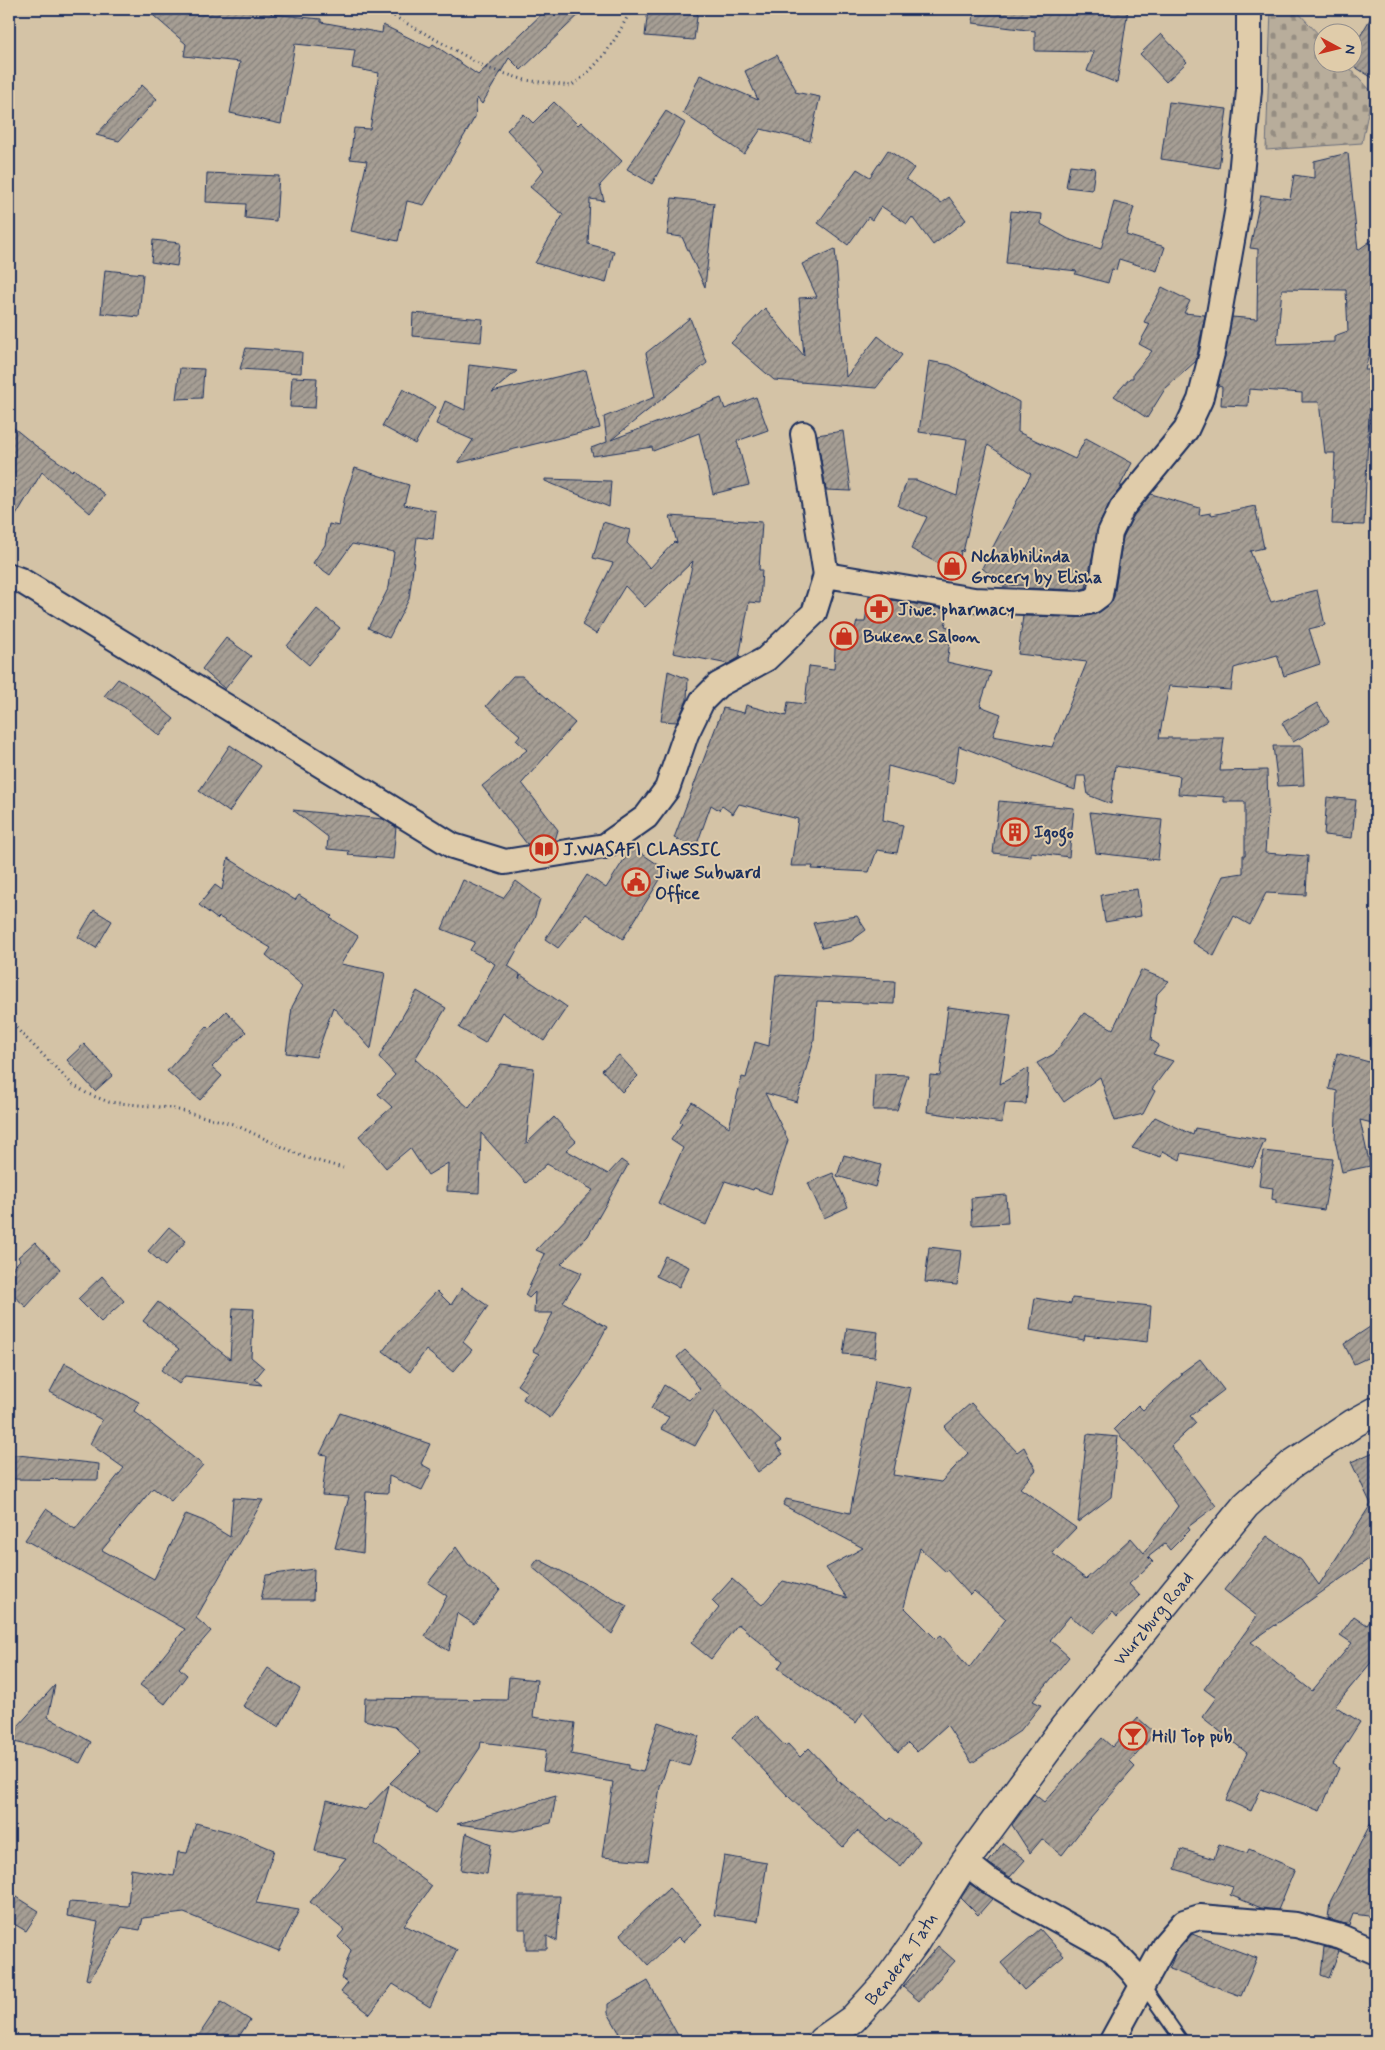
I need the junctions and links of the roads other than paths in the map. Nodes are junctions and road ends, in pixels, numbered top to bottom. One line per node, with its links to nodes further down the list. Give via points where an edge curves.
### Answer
1 (1249, 9): 3 (street, via 1250,90 1238,207 1200,400 1186,430 1122,508 1110,533 1100,595 1079,604 974,600)
2 (803, 434): 3 (street)
3 (826, 575): 4 (street, via 814,613 766,659 718,685 702,701 686,734 667,789 646,817 605,846 505,862 453,846)
4 (9, 576)
5 (1376, 1411): 6 (main road, Wurzburg Road, via 1291,1465 1246,1505 1065,1726)
6 (965, 1862): 8 (street, via 1010,1893 1112,1950); 9 (main road, Bendera Tatu, via 885,1984 853,2019)
7 (1376, 1952): 8 (street, via 1341,1937 1296,1925 1200,1917 1184,1922 1166,1944)
8 (1142, 1984): 10 (street); 11 (lane)
9 (822, 2041)
10 (1112, 2041)
11 (1182, 2041)

